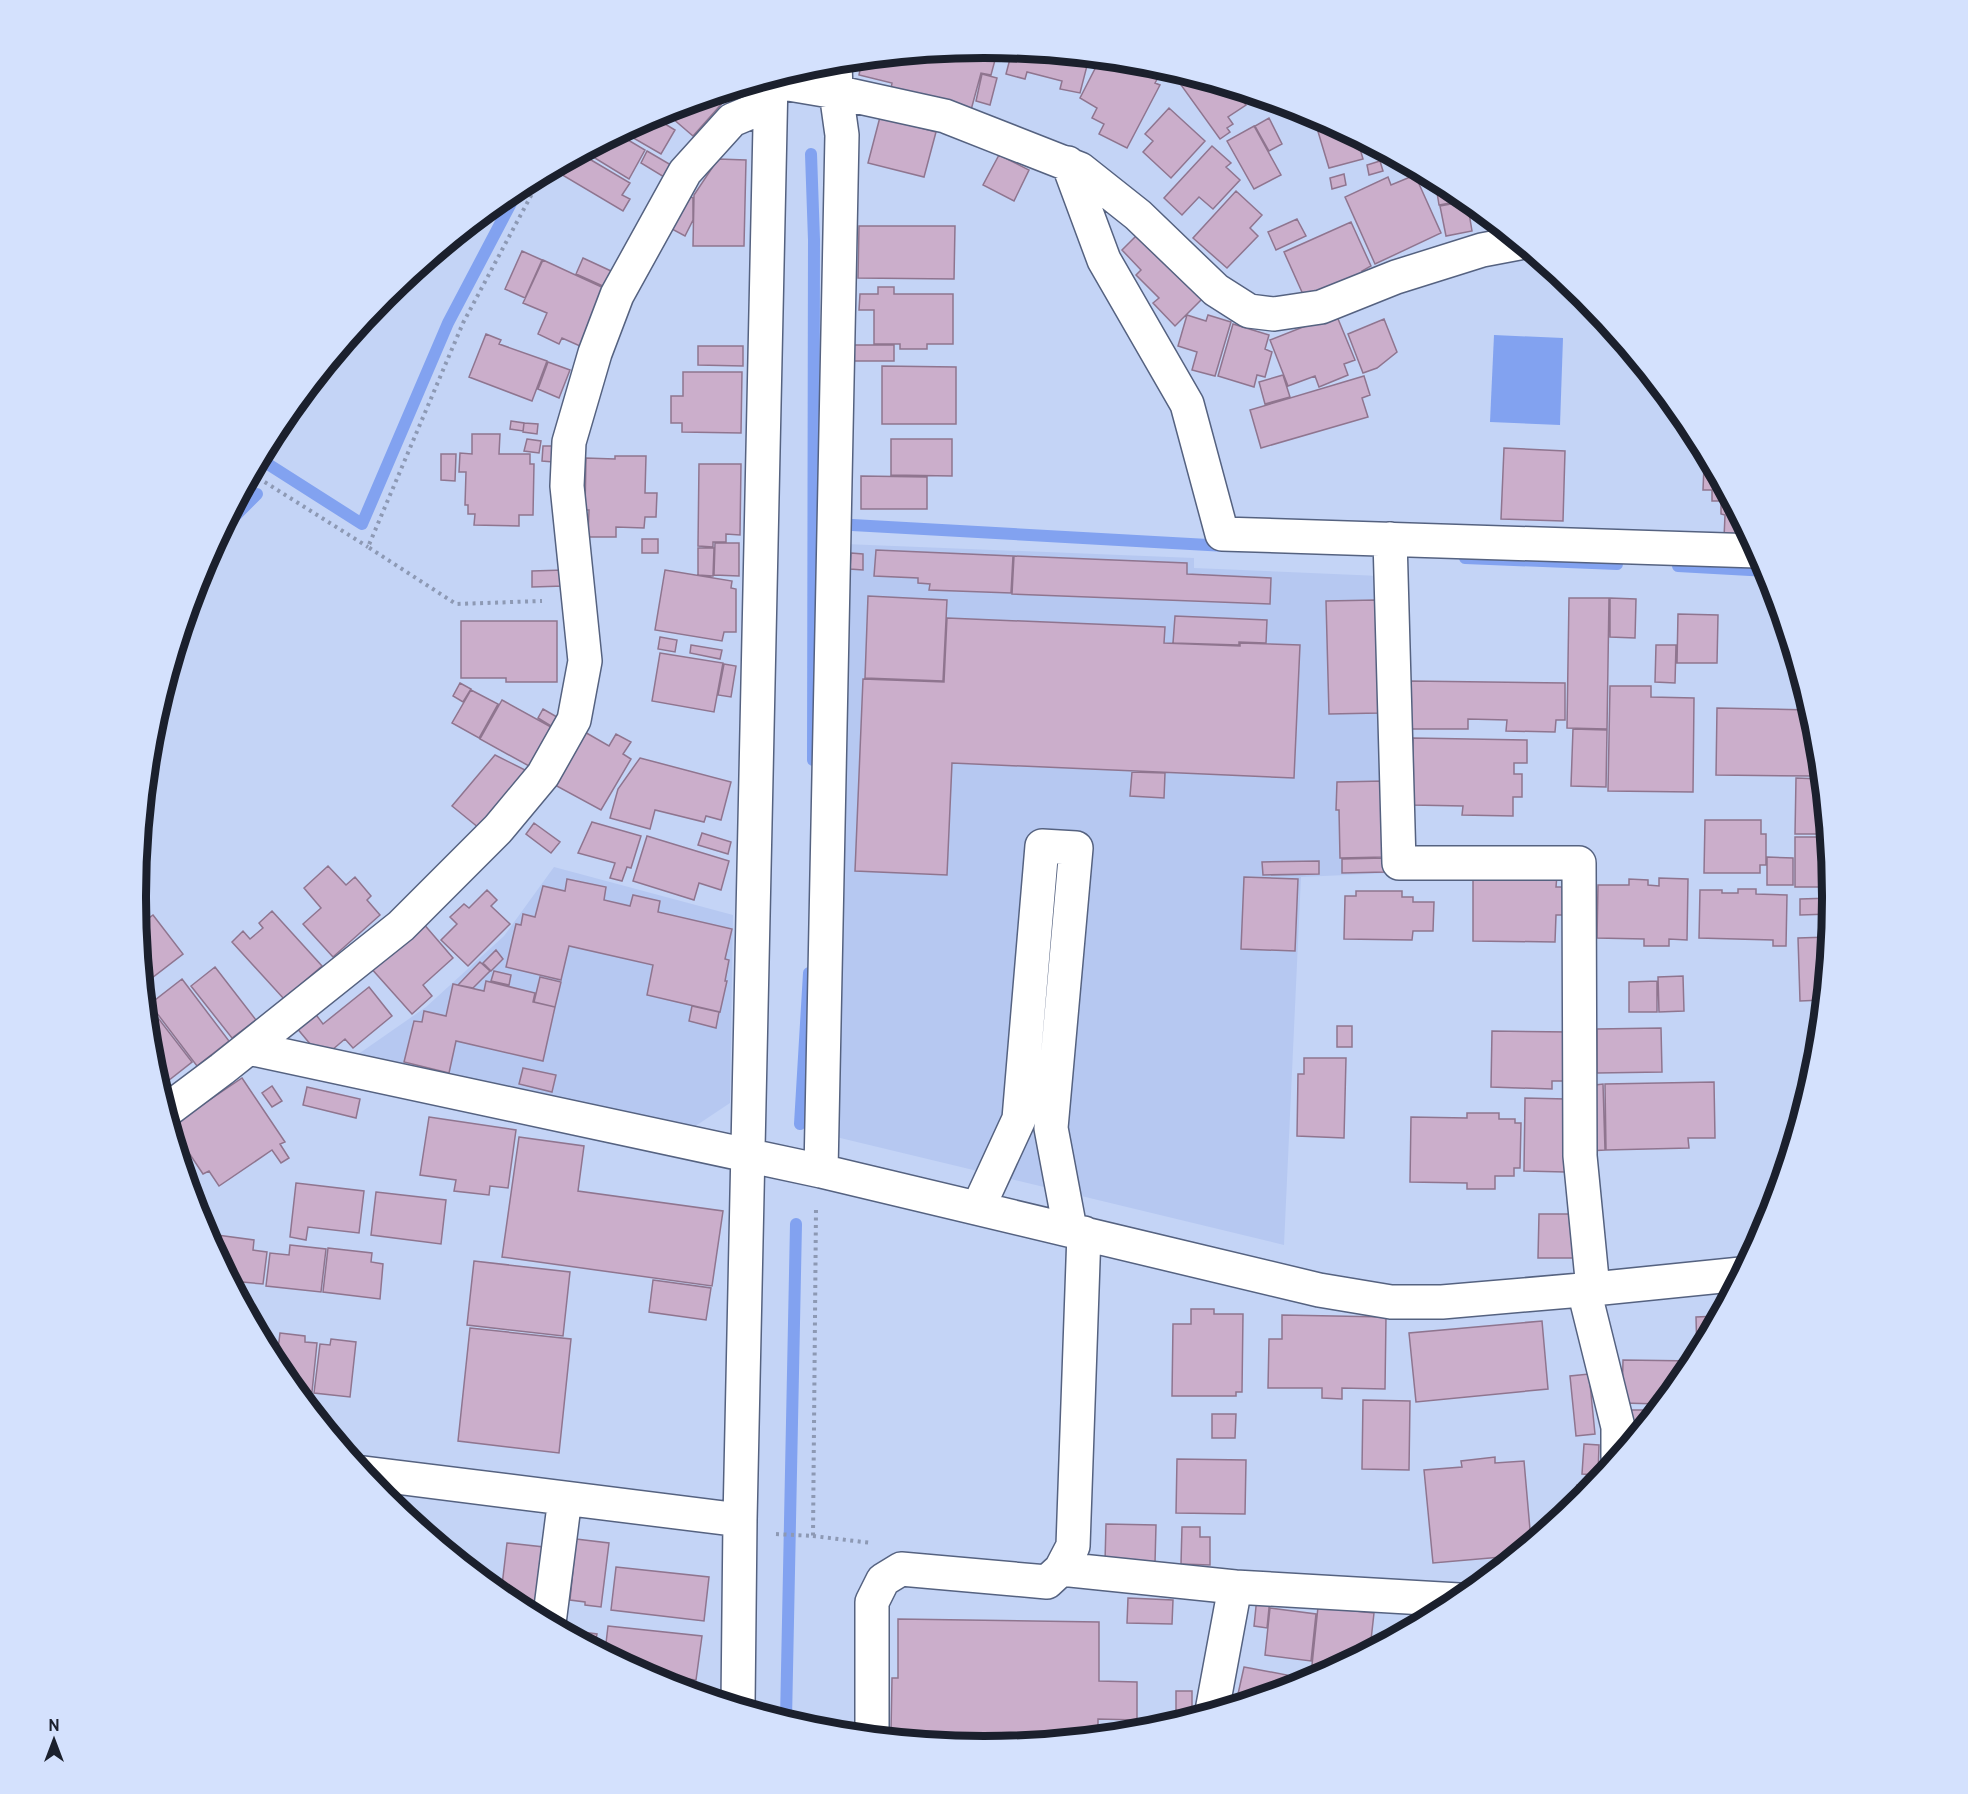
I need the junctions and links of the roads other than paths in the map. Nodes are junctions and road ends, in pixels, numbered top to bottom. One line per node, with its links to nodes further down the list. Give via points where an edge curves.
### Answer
1 (835, 77): 2 (street); 3 (street); 10 (street, via 842,147)
2 (771, 88): 7 (street, via 732,120 685,172 617,295 595,353 569,441 567,486 585,662 574,720 543,776 498,829 401,926); 9 (street)
3 (1068, 163): 4 (street, via 1138,215 1216,290 1249,311 1274,314 1322,307 1396,277); 5 (street, via 1104,260 1187,404 1222,534)
4 (1510, 245)
5 (1390, 539): 6 (street); 14 (street, via 1399,863 1579,863 1580,1156)
6 (1747, 551)
7 (249, 1048): 8 (street); 9 (street)
8 (172, 1106)
9 (747, 1155): 10 (street); 18 (street)
10 (819, 1171): 11 (street)
11 (978, 1208): 12 (street); 12 (street, via 1019,1119 1042,846 1076,848 1051,1128)
12 (1077, 1231): 14 (street, via 1319,1290 1391,1302 1442,1302); 19 (street, via 1073,1546)
13 (1732, 1275): 14 (street)
14 (1588, 1289): 15 (street, via 1618,1427)
15 (1618, 1445)
16 (377, 1475): 17 (street)
17 (565, 1498): 18 (street); 22 (street)
18 (753, 1527): 23 (street)
19 (1060, 1569): 20 (street); 25 (street, via 1047,1581 902,1569 883,1580 872,1602)
20 (1234, 1587): 21 (street); 24 (street)
21 (1442, 1599)
22 (550, 1614)
23 (739, 1698)
24 (1213, 1703)
25 (872, 1728)

